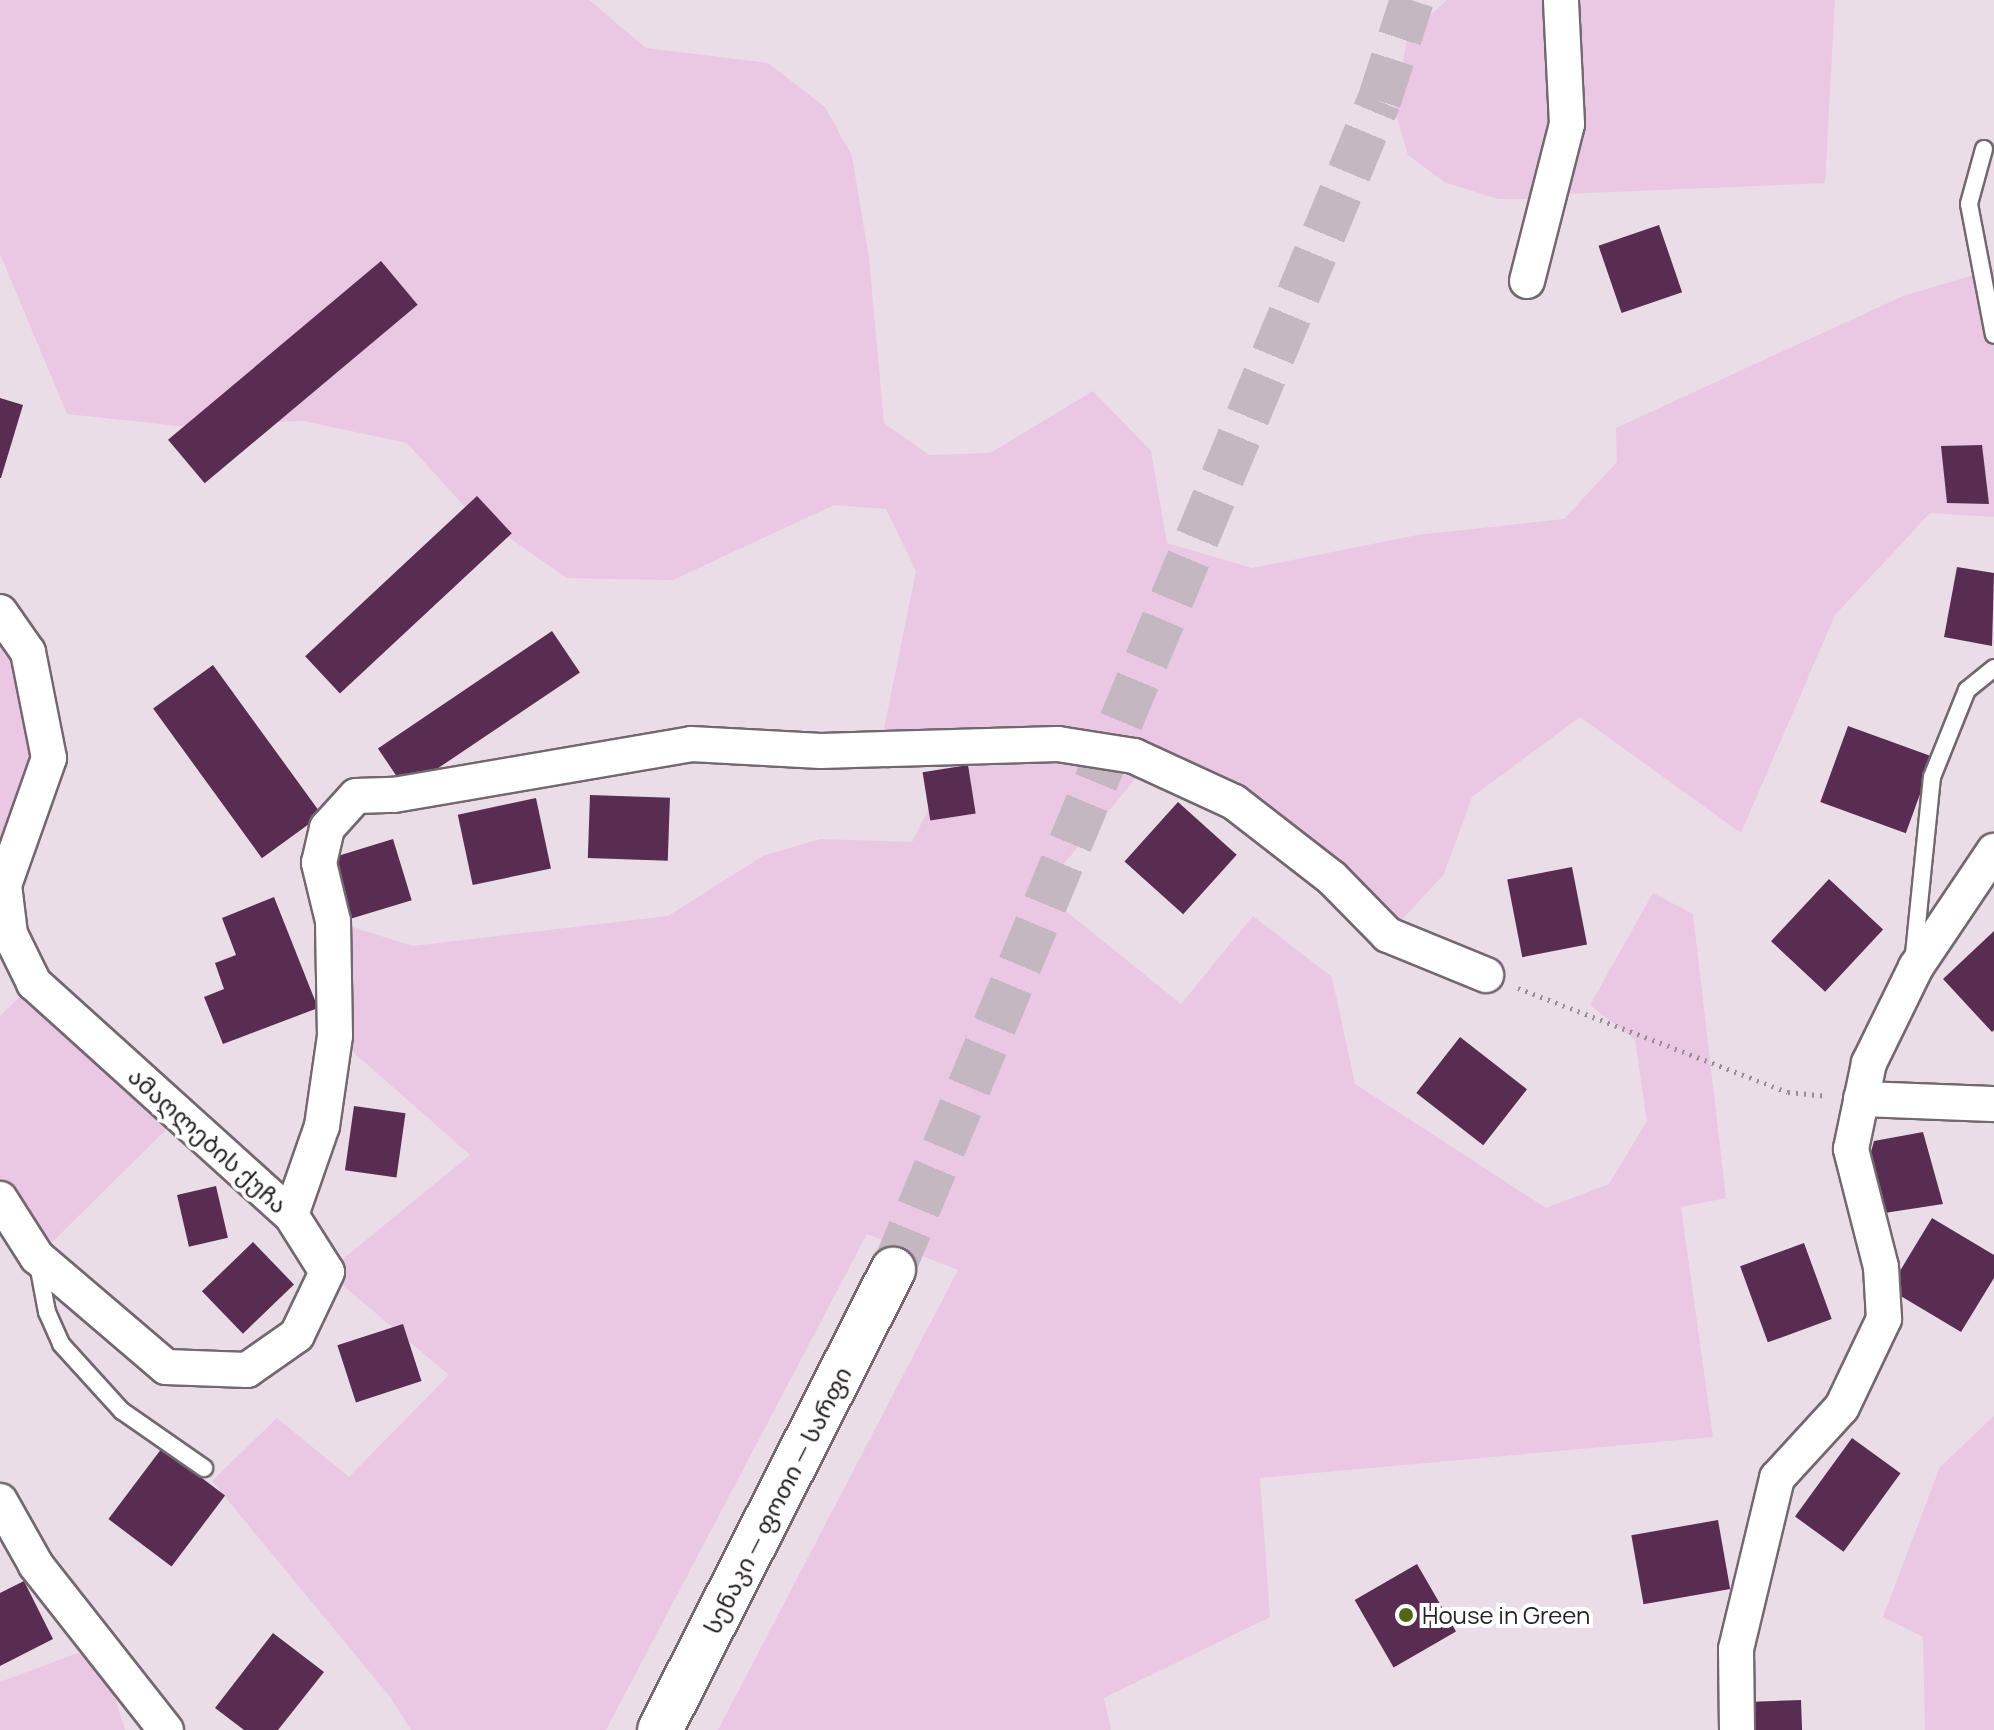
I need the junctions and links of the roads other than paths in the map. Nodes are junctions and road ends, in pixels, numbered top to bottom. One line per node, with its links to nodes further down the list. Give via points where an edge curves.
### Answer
1 (1561, 0): 3 (street, via 1567,124)
2 (1984, 149): 4 (lane, via 1969,204)
3 (1527, 281)
4 (1994, 335)
5 (0, 612): 13 (street, ამაღლების ქუჩა, via 28,652 49,758 4,885 10,934 22,959 34,983)
6 (1994, 668): 9 (lane, via 1967,690 1932,777 1922,909)
7 (1994, 851): 9 (street)
8 (1486, 975): 13 (street, via 1388,935 1332,878 1234,802 1134,756 1058,744 821,751 691,744 394,795 356,796 327,828 319,863 333,921 335,1036 322,1126)
9 (1909, 981): 10 (street, via 1869,1063)
10 (1861, 1099): 11 (street); 20 (street, via 1851,1149 1881,1267 1884,1319 1842,1407 1777,1478 1736,1649)
11 (1994, 1104)
12 (0, 1199): 14 (street, ამაღლების ქუჩა)
13 (291, 1215): 14 (street, ამაღლების ქუჩა, via 327,1272 297,1335 247,1370 166,1367)
14 (37, 1257): 16 (lane, via 47,1312 61,1344 122,1411)
15 (893, 1270): 19 (highway, სენაკი — ფოთი — სარფი)
16 (204, 1468)
17 (0, 1501): 18 (street, via 36,1565)
18 (166, 1730)
19 (660, 1730)
20 (1737, 1730)

